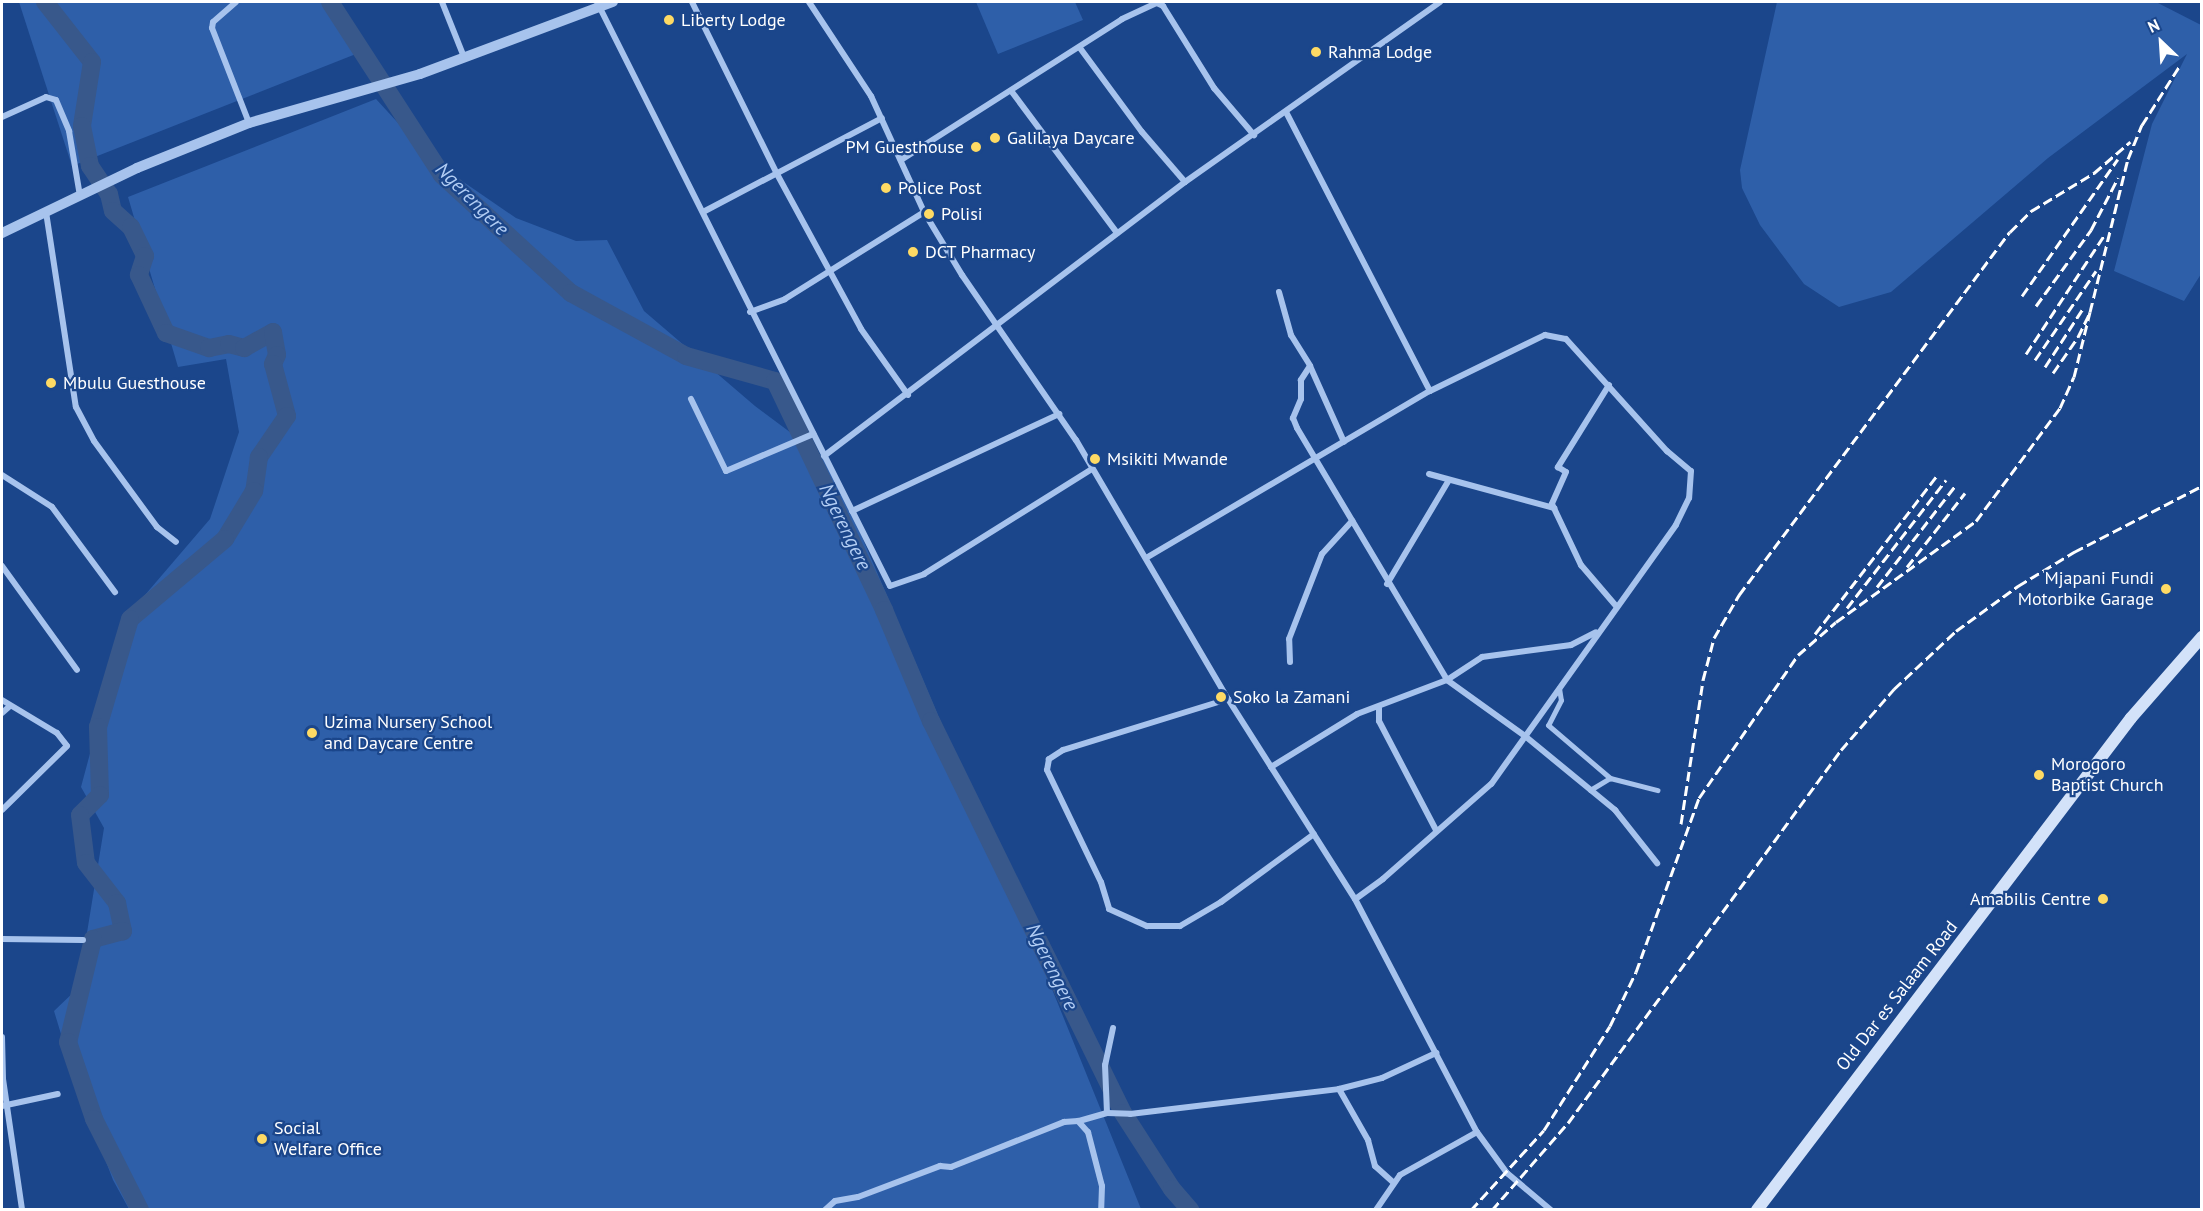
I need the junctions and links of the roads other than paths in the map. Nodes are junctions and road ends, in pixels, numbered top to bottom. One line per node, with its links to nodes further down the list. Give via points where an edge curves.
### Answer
1 (236, 2): 14 (street, via 213,22 212,28)
2 (442, 2): 9 (street)
3 (613, 2): 7 (street)
4 (692, 2): 17 (street)
5 (808, 2): 13 (street)
6 (1440, 2): 11 (street)
7 (598, 4): 9 (street); 21 (street)
8 (1080, 48): 10 (street); 15 (street, via 1122,19 1160,3 1214,88); 18 (street)
9 (464, 57): 14 (street, via 420,74)
10 (1011, 92): 16 (street); 23 (street)
11 (1286, 112): 15 (street); 31 (street)
12 (2, 117): 19 (street, via 46,97 56,100 69,131)
13 (882, 118): 16 (street); 17 (street)
14 (249, 123): 19 (street)
15 (1254, 135): 18 (street)
16 (901, 160): 22 (street)
17 (777, 174): 21 (street); 25 (street)
18 (1185, 182): 23 (street)
19 (80, 196): 20 (street)
20 (45, 212): 24 (street); 46 (street, via 76,407 94,441 157,527)
21 (703, 212): 27 (street)
22 (924, 212): 25 (street); 28 (street)
23 (1117, 232): 28 (street)
24 (2, 233)
25 (830, 272): 27 (street, via 785,299); 32 (street, via 861,329)
26 (1278, 292): 29 (street, via 1292,335)
27 (750, 312): 35 (street)
28 (996, 326): 32 (street); 34 (street)
29 (1310, 366): 36 (street); 38 (street, via 1301,380 1301,399 1293,418)
30 (1609, 385): 31 (street, via 1566,339 1552,335 1534,339); 43 (street, via 1558,467 1566,472 1556,491); 51 (street, via 1691,475 1689,498 1682,515)
31 (1430, 391): 36 (street)
32 (908, 395): 37 (street)
33 (691, 399): 35 (street, via 726,471)
34 (1059, 414): 39 (street); 44 (street)
35 (813, 434): 37 (street)
36 (1344, 441): 38 (street)
37 (825, 456): 44 (street)
38 (1313, 458): 45 (street); 47 (street)
39 (1092, 470): 44 (street, via 924,574 898,586 885,582); 47 (street)
40 (1429, 474): 42 (street)
41 (2, 475): 50 (street, via 52,507)
42 (1449, 480): 43 (street); 49 (street)
43 (1554, 508): 51 (street, via 1581,565)
44 (852, 512)
45 (1352, 521): 49 (street); 54 (street, via 1322,554 1289,639)
46 (176, 542)
47 (1146, 558): 58 (street)
48 (2, 566): 55 (street)
49 (1388, 584): 56 (street)
50 (114, 592)
51 (1616, 606): 52 (street)
52 (1597, 632): 56 (street, via 1571,645 1485,656); 57 (street)
53 (2202, 637): 92 (main road, Old Dar es Salaam Road, via 2131,718)
54 (1290, 662)
55 (77, 669)
56 (1447, 680): 61 (street); 65 (street)
57 (1559, 688): 63 (street); 64 (street, via 1561,700)
58 (1228, 699): 66 (street); 72 (street, via 1063,750 1049,759 1047,770 1101,882 1109,909 1147,927 1180,926 1221,902)
59 (2, 700): 60 (street)
60 (9, 707): 62 (street); 70 (street, via 57,733 67,746)
61 (1379, 708): 66 (street, via 1371,706); 71 (street, via 1379,722)
62 (2, 712)
63 (1538, 717): 64 (street); 65 (street)
64 (1548, 725): 67 (street)
65 (1525, 736): 68 (street); 71 (street, via 1491,784)
66 (1271, 767): 72 (street)
67 (1610, 778): 68 (street); 69 (street)
68 (1590, 790): 73 (street, via 1615,810)
69 (1657, 790)
70 (2, 810)
71 (1436, 830): 74 (street)
72 (1314, 834): 74 (street)
73 (1657, 862)
74 (1355, 899): 79 (street)
75 (2, 939): 76 (street)
76 (83, 940)
77 (1113, 1028): 83 (street, via 1105,1065)
78 (2, 1037): 82 (street)
79 (1436, 1053): 80 (street, via 1382,1078); 85 (street)
80 (1339, 1089): 83 (street, via 1130,1114); 86 (street, via 1368,1140 1375,1166)
81 (58, 1094): 82 (street)
82 (4, 1106): 87 (street)
83 (1107, 1113): 84 (street)
84 (1078, 1121): 88 (street, via 1064,1122 951,1167 940,1166 858,1197 835,1201); 89 (street, via 1088,1132 1102,1186)
85 (1477, 1132): 86 (street); 91 (street, via 1507,1173)
86 (1393, 1182): 90 (street)
87 (22, 1209)
88 (825, 1209)
89 (1101, 1209)
90 (1376, 1209)
91 (1551, 1209)
92 (1757, 1209)

